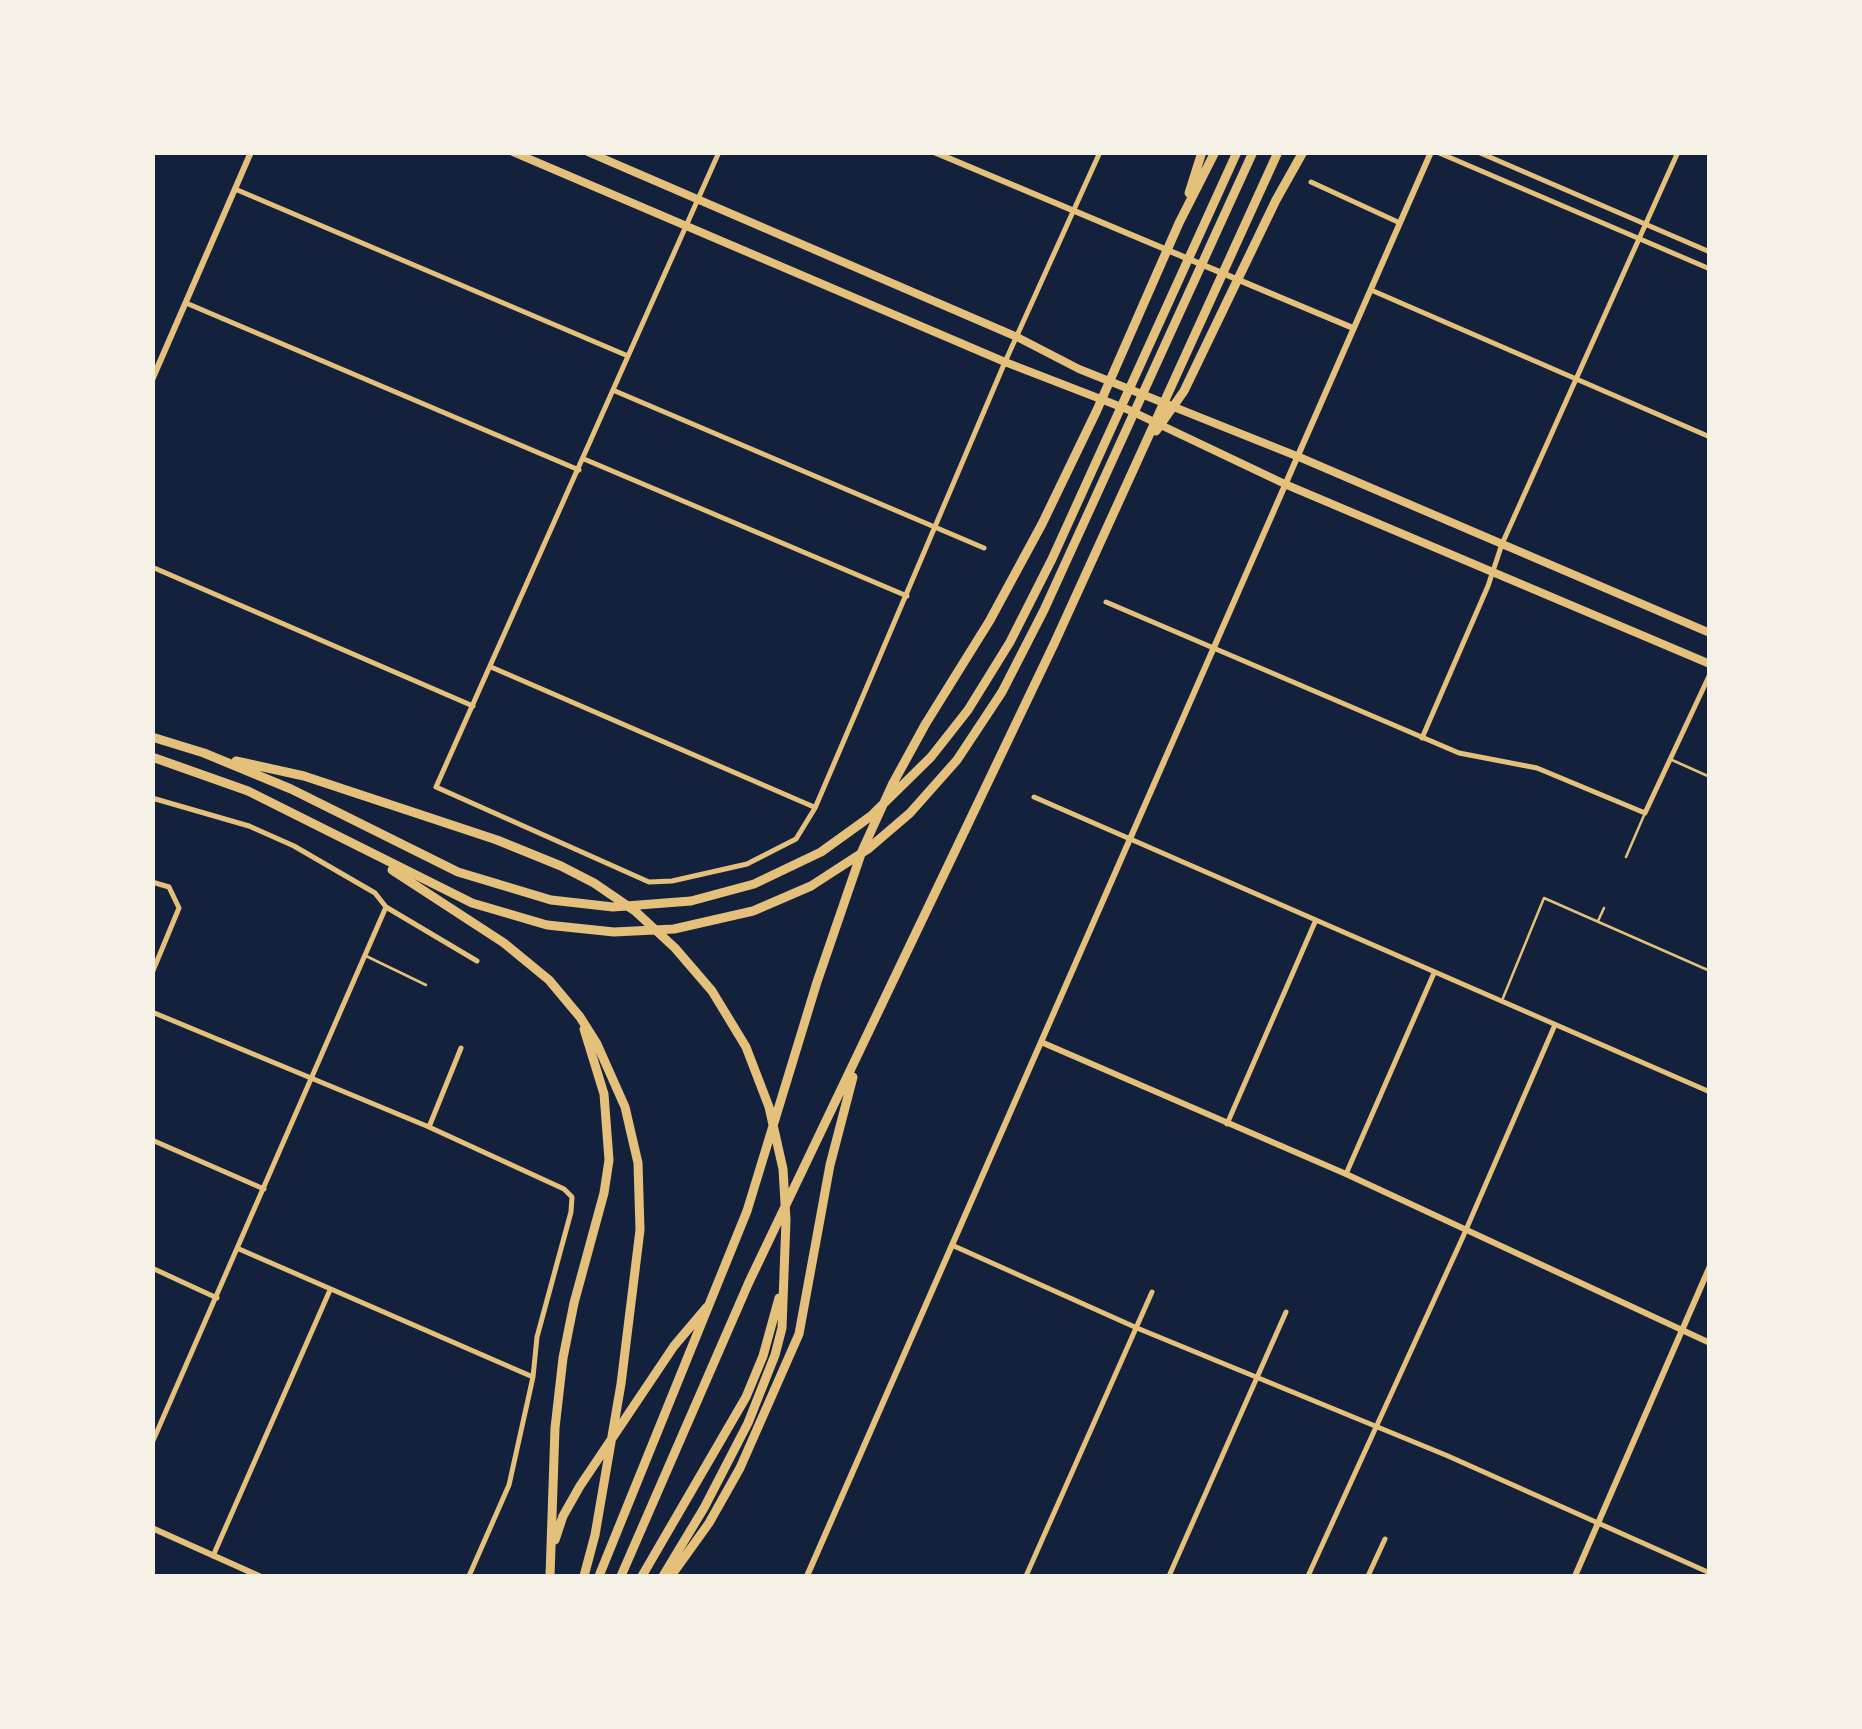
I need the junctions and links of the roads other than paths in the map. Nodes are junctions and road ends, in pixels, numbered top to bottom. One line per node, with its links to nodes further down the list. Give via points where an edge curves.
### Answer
1 (251, 152): 17 (street)
2 (514, 152): 22 (main road)
3 (588, 152): 18 (main road)
4 (719, 152): 18 (street)
5 (934, 152): 19 (street)
6 (1100, 152): 19 (street)
7 (1202, 152): 20 (highway)
8 (1215, 152): 20 (highway)
9 (1236, 152): 57 (highway, via 1010,642 922,767 872,816 821,852 754,884 691,901 614,907 551,900 458,872)
10 (1253, 152): 65 (highway, via 1009,679 937,785 868,849 810,886 753,910 674,929 614,932 498,913)
11 (1278, 152): 37 (highway)
12 (1303, 152): 37 (highway, via 1184,391)
13 (1434, 152): 21 (street); 24 (street)
14 (1478, 152): 23 (street)
15 (1678, 152): 23 (street)
16 (1311, 182): 21 (street)
17 (236, 189): 28 (street); 31 (street)
18 (697, 199): 22 (street); 30 (main road)
19 (1073, 212): 29 (street); 30 (street)
20 (1179, 222): 101 (highway, via 1042,524 926,723 862,850)
21 (1400, 222): 27 (street)
22 (684, 225): 31 (street); 32 (main road)
23 (1646, 225): 24 (street); 25 (street)
24 (1640, 239): 26 (street); 34 (street)
25 (1710, 252)
26 (1710, 268)
27 (1371, 290): 29 (street); 34 (street)
28 (186, 303): 33 (street); 40 (street)
29 (1352, 328): 38 (street)
30 (1017, 337): 32 (street); 38 (main road, via 1078,370)
31 (630, 356): 35 (street)
32 (1005, 362): 41 (main road); 42 (street)
33 (152, 380)
34 (1577, 381): 36 (street); 43 (street)
35 (615, 391): 39 (street); 42 (street)
36 (1710, 438)
37 (1142, 450): 85 (highway)
38 (1299, 458): 41 (street); 43 (main road)
39 (584, 459): 40 (street); 47 (street)
40 (579, 470): 52 (street)
41 (1287, 484): 46 (main road); 50 (street)
42 (935, 528): 44 (street); 47 (street)
43 (1502, 544): 46 (street); 49 (main road)
44 (984, 548)
45 (152, 567): 54 (street)
46 (1494, 572): 51 (main road); 56 (street)
47 (907, 596): 63 (street)
48 (1106, 602): 50 (street)
49 (1710, 633)
50 (1214, 649): 56 (street); 66 (street)
51 (1710, 664)
52 (490, 667): 54 (street); 63 (street)
53 (1710, 674): 59 (street)
54 (473, 706): 63 (street, via 436,788 649,882 747,864 796,839)
55 (152, 737): 57 (highway)
56 (1422, 738): 64 (street, via 1537,768)
57 (204, 753): 103 (highway, via 304,776 535,854 594,883 648,922 693,967 758,1075 785,1193)
58 (152, 757): 65 (highway, via 248,791)
59 (1670, 759): 60 (lane); 64 (street)
60 (1710, 776)
61 (1034, 796): 66 (street)
62 (152, 798): 69 (street, via 294,846 375,893)
63 (814, 808)
64 (1645, 813): 67 (lane)
65 (332, 832): 81 (highway, via 516,952)
66 (1130, 840): 71 (street); 83 (street)
67 (1626, 857)
68 (152, 882): 76 (street, via 166,885 178,901)
69 (386, 907): 73 (street); 74 (street)
70 (1604, 908): 72 (lane)
71 (1315, 922): 77 (street); 88 (street)
72 (1598, 922): 75 (lane); 79 (lane, via 1544,898)
73 (365, 956): 78 (lane); 86 (street)
74 (476, 960)
75 (1710, 971)
76 (152, 973)
77 (1434, 973): 79 (street); 91 (street)
78 (426, 984)
79 (1501, 1002): 82 (street)
80 (152, 1012): 86 (street)
81 (580, 1017): 114 (highway, via 604,1094 609,1160 563,1358); 120 (highway, via 625,1107 638,1163 640,1230 621,1384)
82 (1554, 1026): 87 (street); 93 (street)
83 (1041, 1042): 88 (street); 94 (street)
84 (462, 1048): 89 (street)
85 (857, 1060): 122 (highway, via 749,1282); 124 (highway, via 798,1334 740,1468 709,1524)
86 (310, 1080): 89 (street); 92 (street)
87 (1710, 1092)
88 (1227, 1124): 91 (street)
89 (428, 1127): 107 (street, via 572,1197)
90 (152, 1140): 92 (street)
91 (1346, 1174): 93 (street)
92 (264, 1189): 95 (street)
93 (1466, 1228): 105 (street); 109 (street)
94 (954, 1246): 104 (street); 125 (street)
95 (239, 1250): 98 (street); 100 (street)
96 (1710, 1266): 105 (street)
97 (152, 1268): 100 (street)
98 (330, 1290): 107 (street); 115 (street)
99 (1152, 1292): 104 (street)
100 (217, 1298): 110 (street)
101 (712, 1301): 114 (highway, via 580,1486); 121 (highway)
102 (1286, 1312): 108 (street)
103 (778, 1326): 123 (highway, via 746,1397); 124 (highway, via 765,1382)
104 (1137, 1328): 108 (street); 126 (street)
105 (1682, 1330): 106 (street); 111 (street)
106 (1710, 1343)
107 (533, 1378): 118 (street, via 509,1484)
108 (1257, 1378): 109 (street); 127 (street)
109 (1378, 1427): 111 (street); 128 (street)
110 (152, 1443)
111 (1599, 1522): 116 (street); 130 (street)
112 (152, 1528): 115 (street)
113 (1385, 1539): 129 (street)
114 (552, 1553): 119 (highway)
115 (213, 1556): 117 (street)
116 (1710, 1574)
117 (258, 1576)
118 (469, 1576)
119 (550, 1576)
120 (584, 1576)
121 (599, 1576)
122 (621, 1576)
123 (642, 1576)
124 (667, 1576)
125 (807, 1576)
126 (1026, 1576)
127 (1169, 1576)
128 (1308, 1576)
129 (1368, 1576)
130 (1575, 1576)

